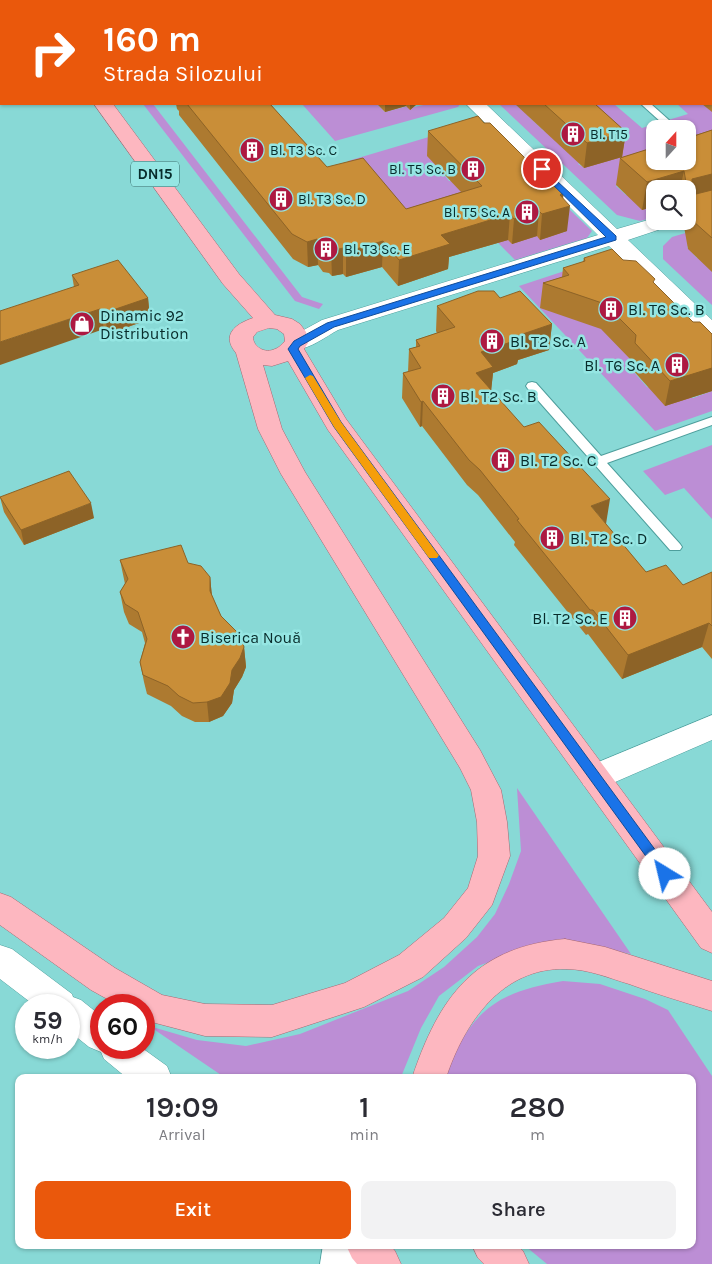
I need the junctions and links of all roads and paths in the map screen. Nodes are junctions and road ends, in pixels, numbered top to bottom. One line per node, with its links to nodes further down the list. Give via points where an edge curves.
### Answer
1 (104, 105): 7 (main road, DN15)
2 (476, 105): 6 (street)
3 (647, 105): 4 (lane)
4 (664, 120)
5 (646, 227): 6 (street)
6 (612, 238): 9 (street); 10 (street)
7 (231, 279): 8 (main road, DN15); 12 (main road, DN15)
8 (275, 322): 9 (street); 11 (main road, DN15, via 291,328 297,335); 12 (main road, via 255,323)
9 (330, 325): 11 (street)
10 (712, 333)
11 (295, 346): 12 (main road, via 286,354); 15 (main road, DN15)
12 (253, 347): 15 (main road, DN15); 20 (main road, via 270,429 294,474 486,790 494,856 481,895 455,928 411,966 352,996 272,1021 205,1020 156,1009 103,979)
13 (532, 386): 16 (lane)
14 (712, 420): 16 (lane)
15 (337, 424): 19 (main road, DN15)
16 (599, 460): 17 (lane)
17 (674, 547)
18 (712, 727): 19 (street)
19 (595, 777): 21 (main road, DN15)
20 (0, 907)
21 (712, 938)
22 (0, 960): 23 (street)
23 (45, 994)
24 (712, 996): 29 (main road, via 598,959 565,954 538,956 500,971 469,998 444,1039)
25 (80, 1020): 26 (street)
26 (90, 1027)
27 (130, 1059): 28 (street)
28 (150, 1074)
29 (431, 1074)
30 (341, 1249): 34 (street)
31 (369, 1249): 35 (main road)
32 (378, 1249): 36 (street)
33 (495, 1249): 37 (main road)
34 (339, 1264)
35 (382, 1264)
36 (398, 1264)
37 (510, 1264)

